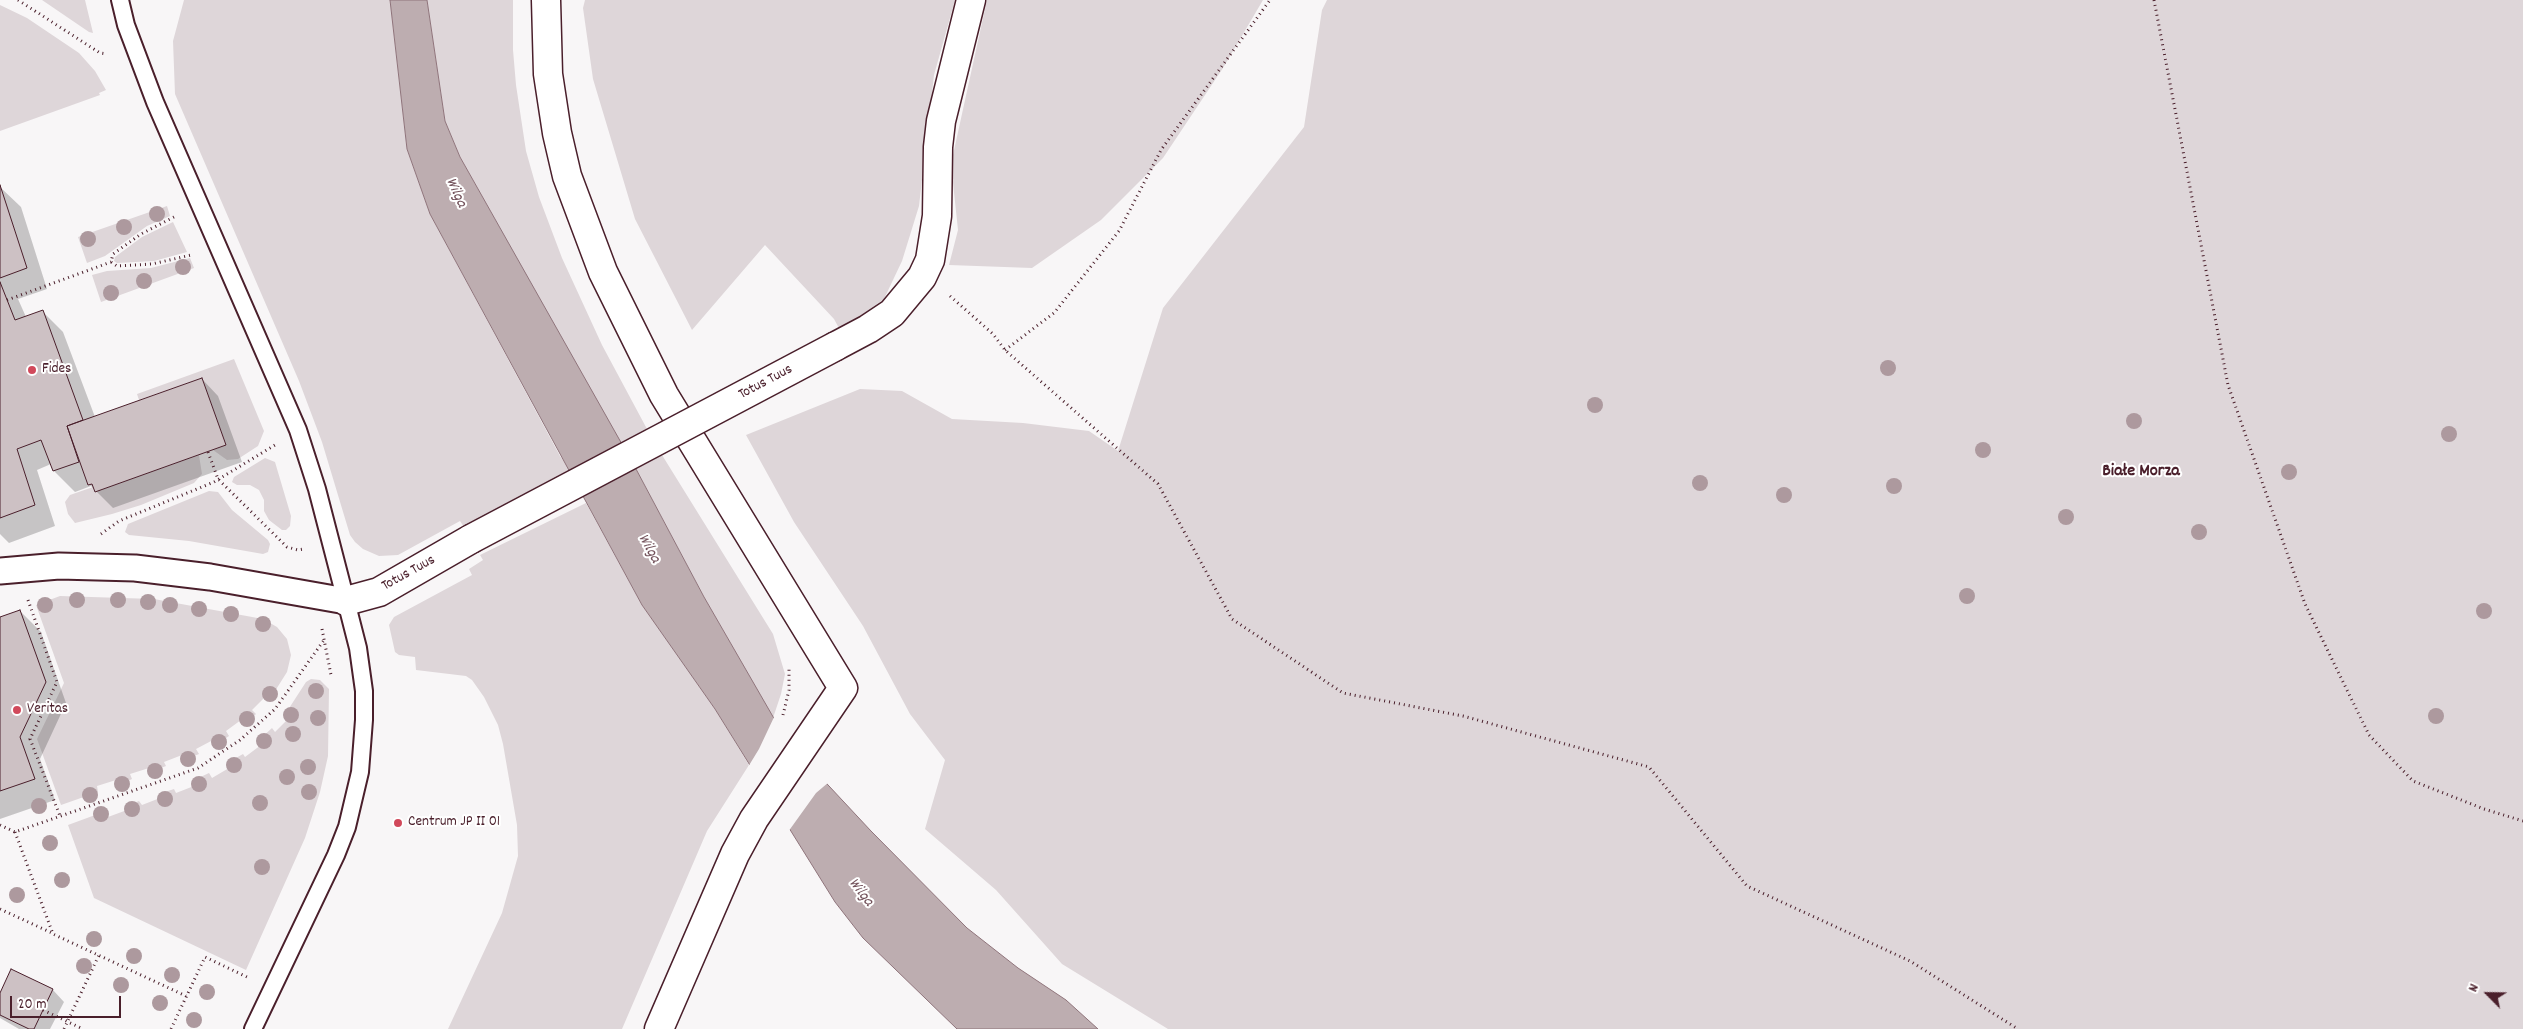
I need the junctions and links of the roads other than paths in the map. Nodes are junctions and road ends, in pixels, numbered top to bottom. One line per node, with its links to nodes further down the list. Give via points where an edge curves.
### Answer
1 (120, 0): 5 (lane, via 155,102 298,430)
2 (546, 0): 7 (street, via 548,74 557,133 567,176 603,272 664,396 843,688 734,854)
3 (971, 0): 5 (street, Totus Tuus, bridge, via 941,121 936,236 930,260 922,277 892,313 868,329 471,539 379,592)
4 (8, 570): 5 (street, via 99,566 181,573)
5 (346, 601): 6 (lane, via 358,648 364,691 363,746 355,798 336,855)
6 (253, 1029)
7 (660, 1029)

